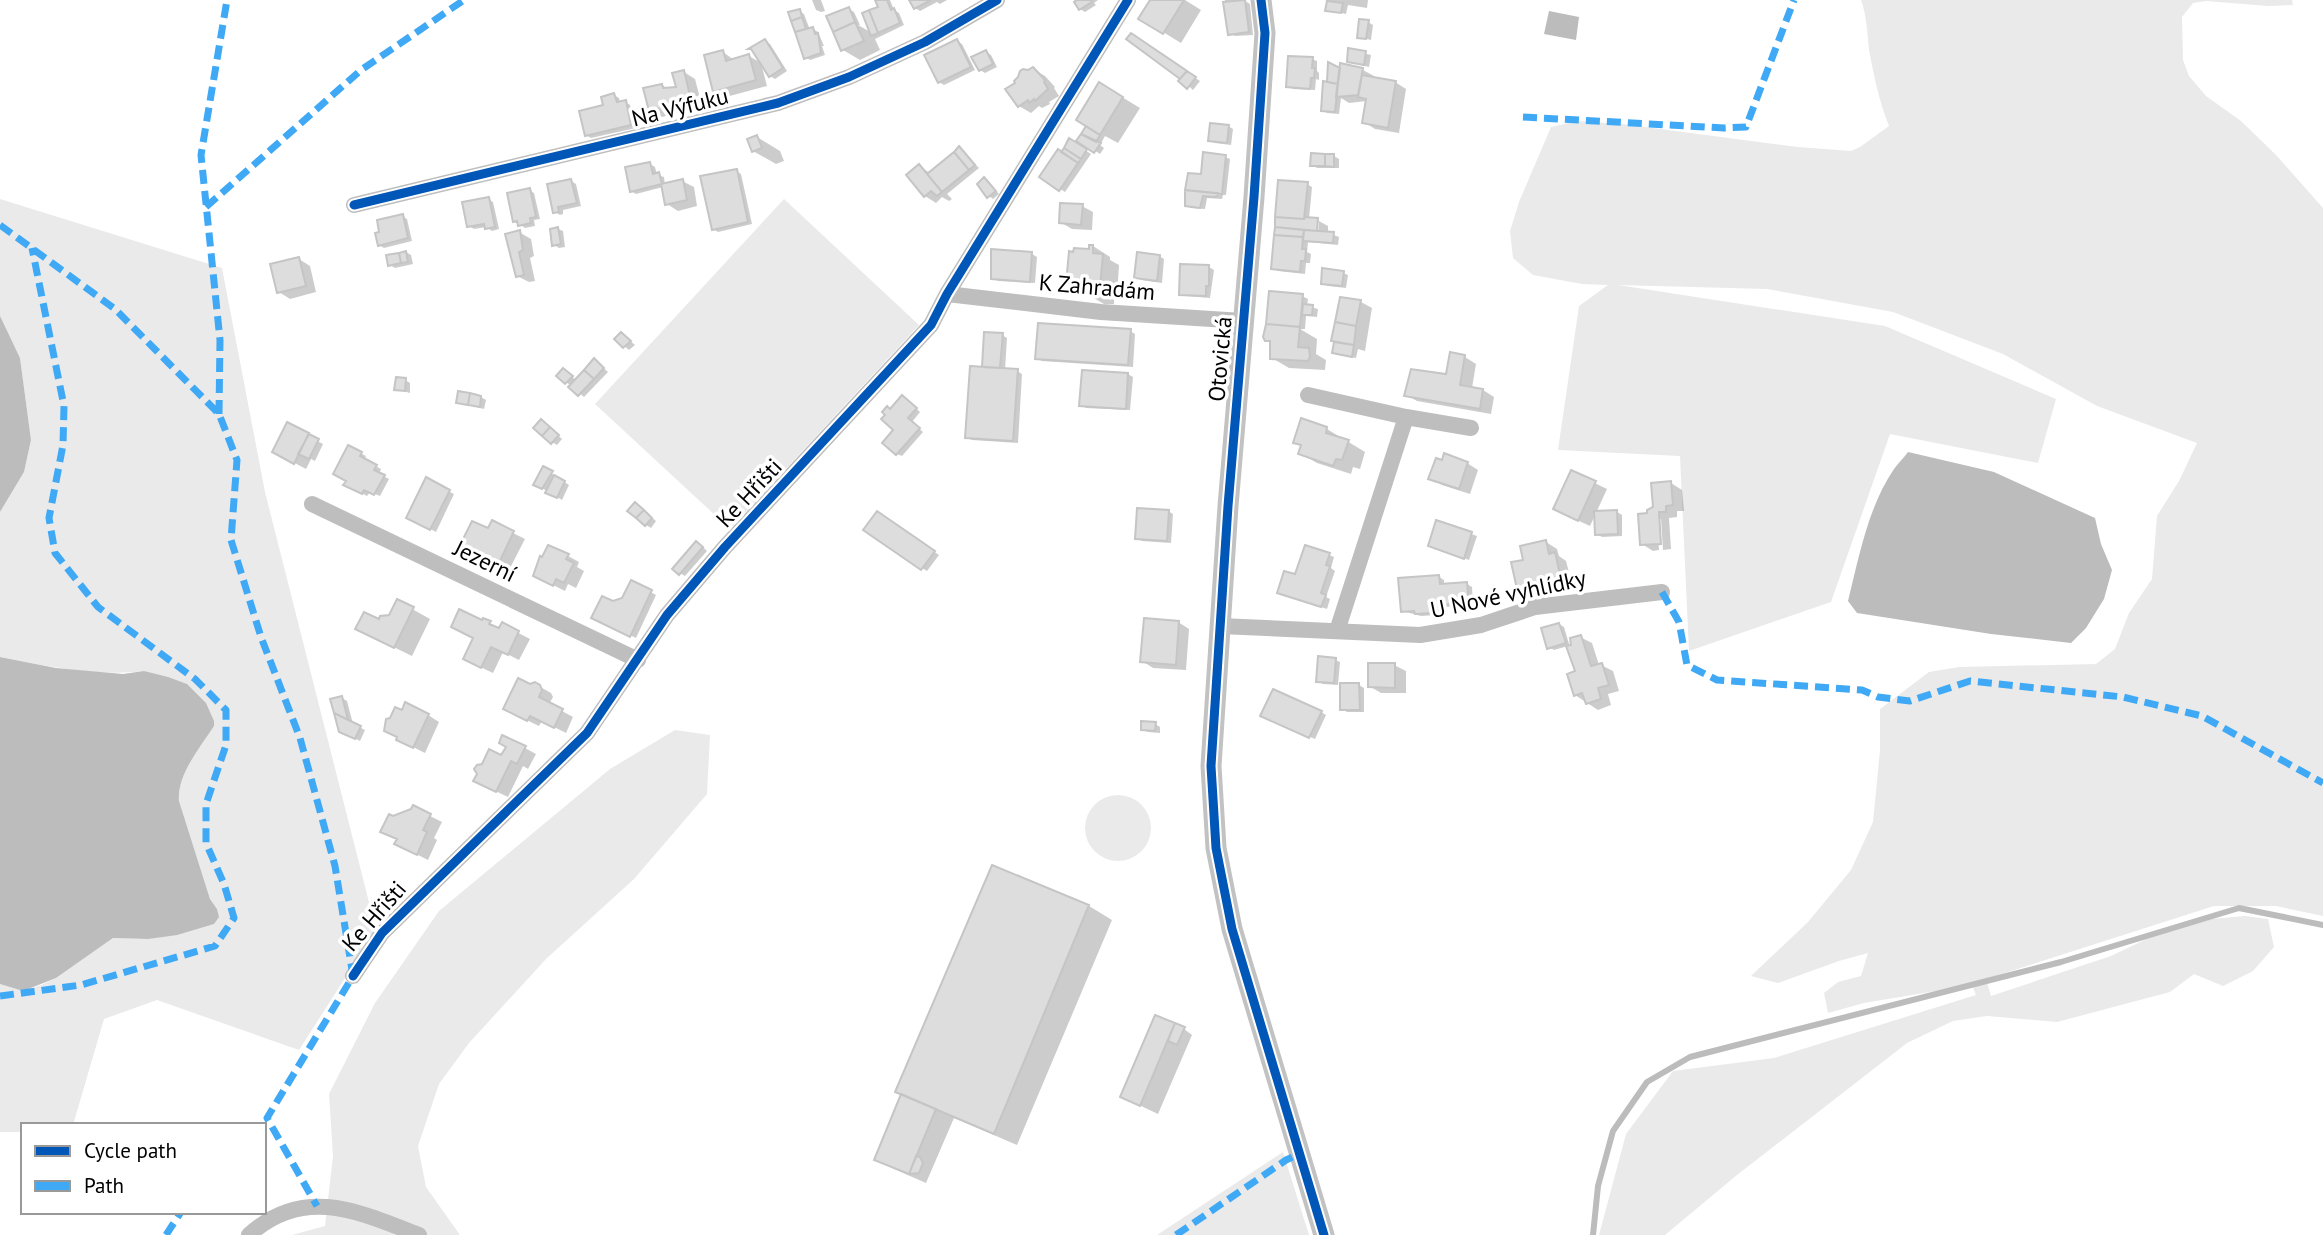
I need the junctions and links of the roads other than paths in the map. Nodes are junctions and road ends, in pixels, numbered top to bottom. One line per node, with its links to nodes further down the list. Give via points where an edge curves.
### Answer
1 (998, 0): 4 (street, Na Výfuku, via 915,47 778,103)
2 (1128, 0): 5 (street, Ke Hřišti)
3 (1261, 0): 6 (street, Otovická, via 1265,33)
4 (354, 205)
5 (947, 294): 6 (street, K Zahradám, via 1101,312); 14 (street, Ke Hřišti, via 931,325 725,547 667,615)
6 (1243, 321): 12 (street, Otovická)
7 (1308, 395): 8 (street)
8 (1406, 417): 9 (street); 13 (street)
9 (1471, 428)
10 (312, 504): 14 (street, Jezerní)
11 (1662, 592): 13 (street, U Nové vyhlídky, via 1535,607 1480,625 1420,635)
12 (1220, 626): 13 (street, U Nové vyhlídky); 18 (street, Otovická, via 1211,766 1216,848 1232,929)
13 (1337, 631)
14 (638, 660): 15 (street, Ke Hřišti, via 587,733 383,933)
15 (353, 976)
16 (249, 1235): 17 (street, via 281,1214 317,1206 356,1211)
17 (419, 1235)
18 (1324, 1235)

